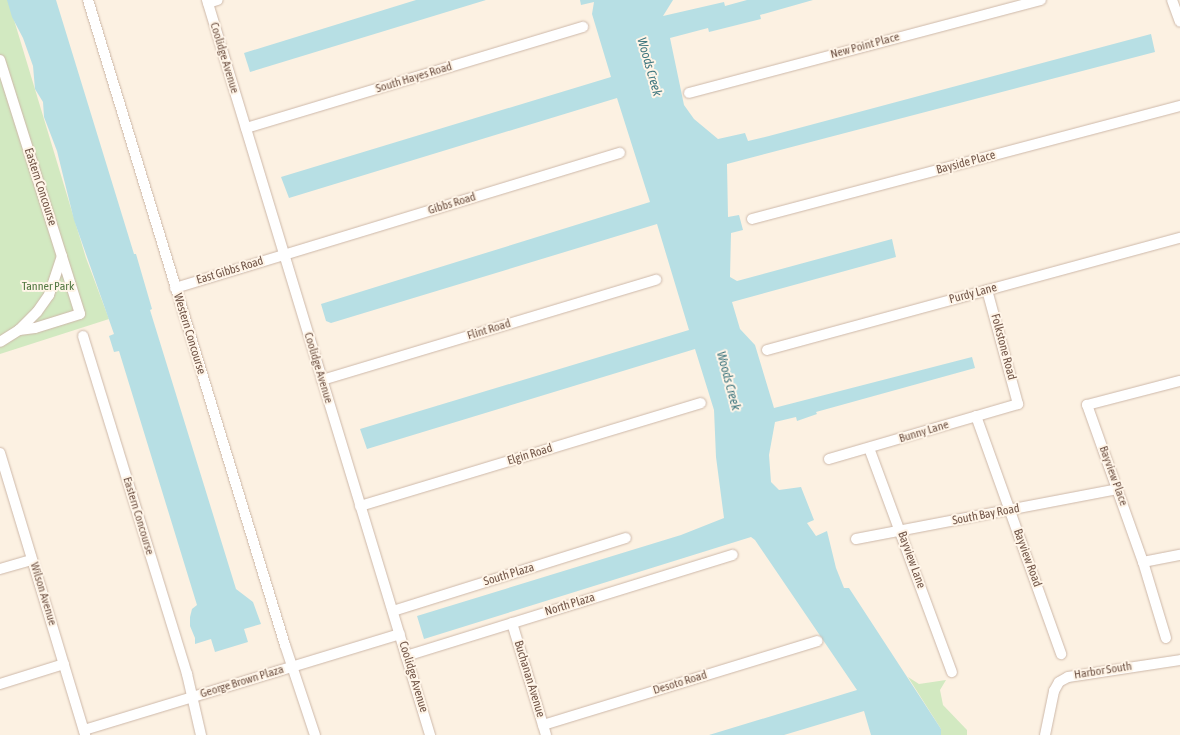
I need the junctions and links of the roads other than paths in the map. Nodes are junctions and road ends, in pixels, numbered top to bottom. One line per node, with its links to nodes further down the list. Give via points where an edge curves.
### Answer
1 (88, 0): 18 (street, Western Concourse)
2 (218, 0): 5 (street)
3 (1042, 0): 9 (street, New Point Place)
4 (1172, 0): 6 (street)
5 (207, 2): 11 (street, Coolidge Avenue)
6 (1180, 22)
7 (582, 27): 11 (street, South Hayes Road)
8 (0, 62): 16 (street, Eastern Concourse)
9 (689, 93)
10 (1180, 106): 13 (street, Bayside Place)
11 (246, 128): 15 (street, Coolidge Avenue)
12 (620, 153): 15 (street, Gibbs Road)
13 (752, 219)
14 (1180, 238): 19 (street, Purdy Lane)
15 (284, 255): 18 (street, East Gibbs Road); 24 (street, Coolidge Avenue)
16 (62, 256): 20 (street, via 49,295); 20 (street, Eastern Concourse, via 80,314 35,328)
17 (656, 280): 24 (street, Flint Road)
18 (175, 288): 52 (street, Western Concourse)
19 (987, 290): 23 (street, Purdy Lane); 27 (street, Folkstone Road)
20 (19, 330): 22 (street)
21 (83, 336): 55 (street, Eastern Concourse, via 187,674)
22 (0, 342)
23 (767, 350)
24 (322, 380): 33 (street, Coolidge Avenue)
25 (1180, 381): 32 (street, Bayview Place, via 1087,405)
26 (701, 403): 33 (street, Elgin Road)
27 (1018, 404): 28 (street, Bunny Lane)
28 (976, 416): 29 (street, Bunny Lane); 34 (street, Bayview Road)
29 (869, 448): 31 (street, Bunny Lane); 35 (street, Bayview Lane)
30 (0, 454): 40 (street, Wilson Avenue)
31 (829, 459)
32 (1117, 489): 34 (street, South Bay Road); 41 (street, Bayview Place)
33 (360, 506): 43 (street, Coolidge Avenue)
34 (1010, 510): 35 (street, South Bay Road); 48 (street, Bayview Road)
35 (901, 531): 37 (street, South Bay Road); 53 (street, Bayview Lane)
36 (626, 538): 43 (street, South Plaza)
37 (856, 540)
38 (733, 555): 44 (street, North Plaza)
39 (1180, 555): 41 (street)
40 (32, 560): 42 (street); 51 (street, Wilson Avenue)
41 (1143, 562): 46 (street, Bayview Place)
42 (0, 569)
43 (393, 611): 45 (street, Coolidge Avenue)
44 (512, 623): 49 (street, North Plaza); 56 (street, Buchanan Avenue)
45 (400, 634): 49 (street, Coolidge Avenue); 52 (street, George Brown Plaza)
46 (1166, 638)
47 (817, 641): 56 (street, Desoto Road)
48 (1061, 654)
49 (406, 656): 60 (street, Coolidge Avenue)
50 (1180, 660): 62 (street, Harbor South, via 1068,677 1059,682 1054,691)
51 (64, 664): 54 (street); 57 (street, Wilson Avenue)
52 (293, 666): 55 (street, George Brown Plaza); 59 (street, Western Concourse)
53 (952, 672)
54 (0, 684)
55 (191, 697): 57 (street, George Brown Plaza); 58 (street, Eastern Concourse)
56 (543, 725): 61 (street, Buchanan Avenue)
57 (84, 733)
58 (201, 735)
59 (315, 735)
60 (430, 735)
61 (546, 735)
62 (1045, 735)

